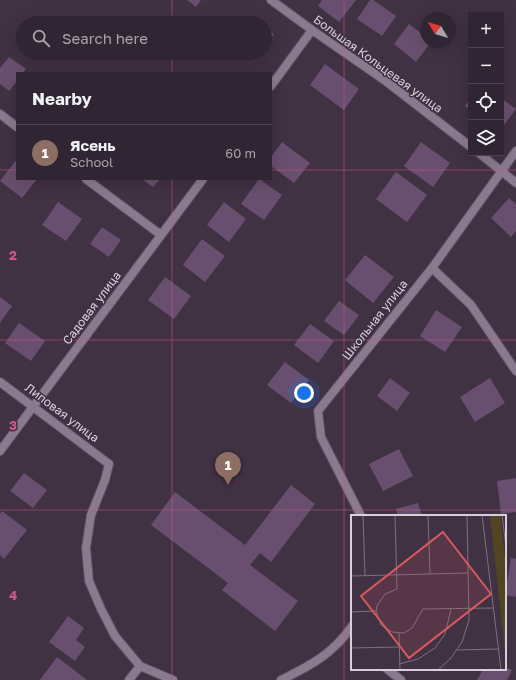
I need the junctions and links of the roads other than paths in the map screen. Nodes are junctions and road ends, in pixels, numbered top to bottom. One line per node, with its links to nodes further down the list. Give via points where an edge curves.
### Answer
1 (271, 0): 2 (street, Большая Кольцевая улица)
2 (312, 30): 3 (street); 6 (street, Большая Кольцевая улица, via 387,82)
3 (272, 85)
4 (0, 114): 5 (street)
5 (16, 126)
6 (468, 145)
7 (516, 150): 9 (street, Школьная улица)
8 (483, 156): 9 (street)
9 (502, 171): 12 (street); 14 (street, Школьная улица)
10 (87, 180): 13 (street)
11 (201, 180): 13 (street, Садовая улица)
12 (516, 183)
13 (161, 235): 17 (street, Садовая улица)
14 (432, 268): 15 (street, via 470,305); 19 (street, Школьная улица, via 318,411 321,437)
15 (516, 371)
16 (0, 382): 17 (street, Липовая улица)
17 (33, 406): 18 (street, Садовая улица); 23 (street, Липовая улица, via 109,464 90,515 86,548 90,581 115,636)
18 (0, 451)
19 (360, 515)
20 (351, 628): 21 (street)
21 (345, 637): 22 (street); 27 (street, via 311,665)
22 (351, 641)
23 (140, 666): 25 (street); 26 (street)
24 (388, 670): 28 (street)
25 (129, 680)
26 (173, 680)
27 (281, 680)
28 (401, 680)

